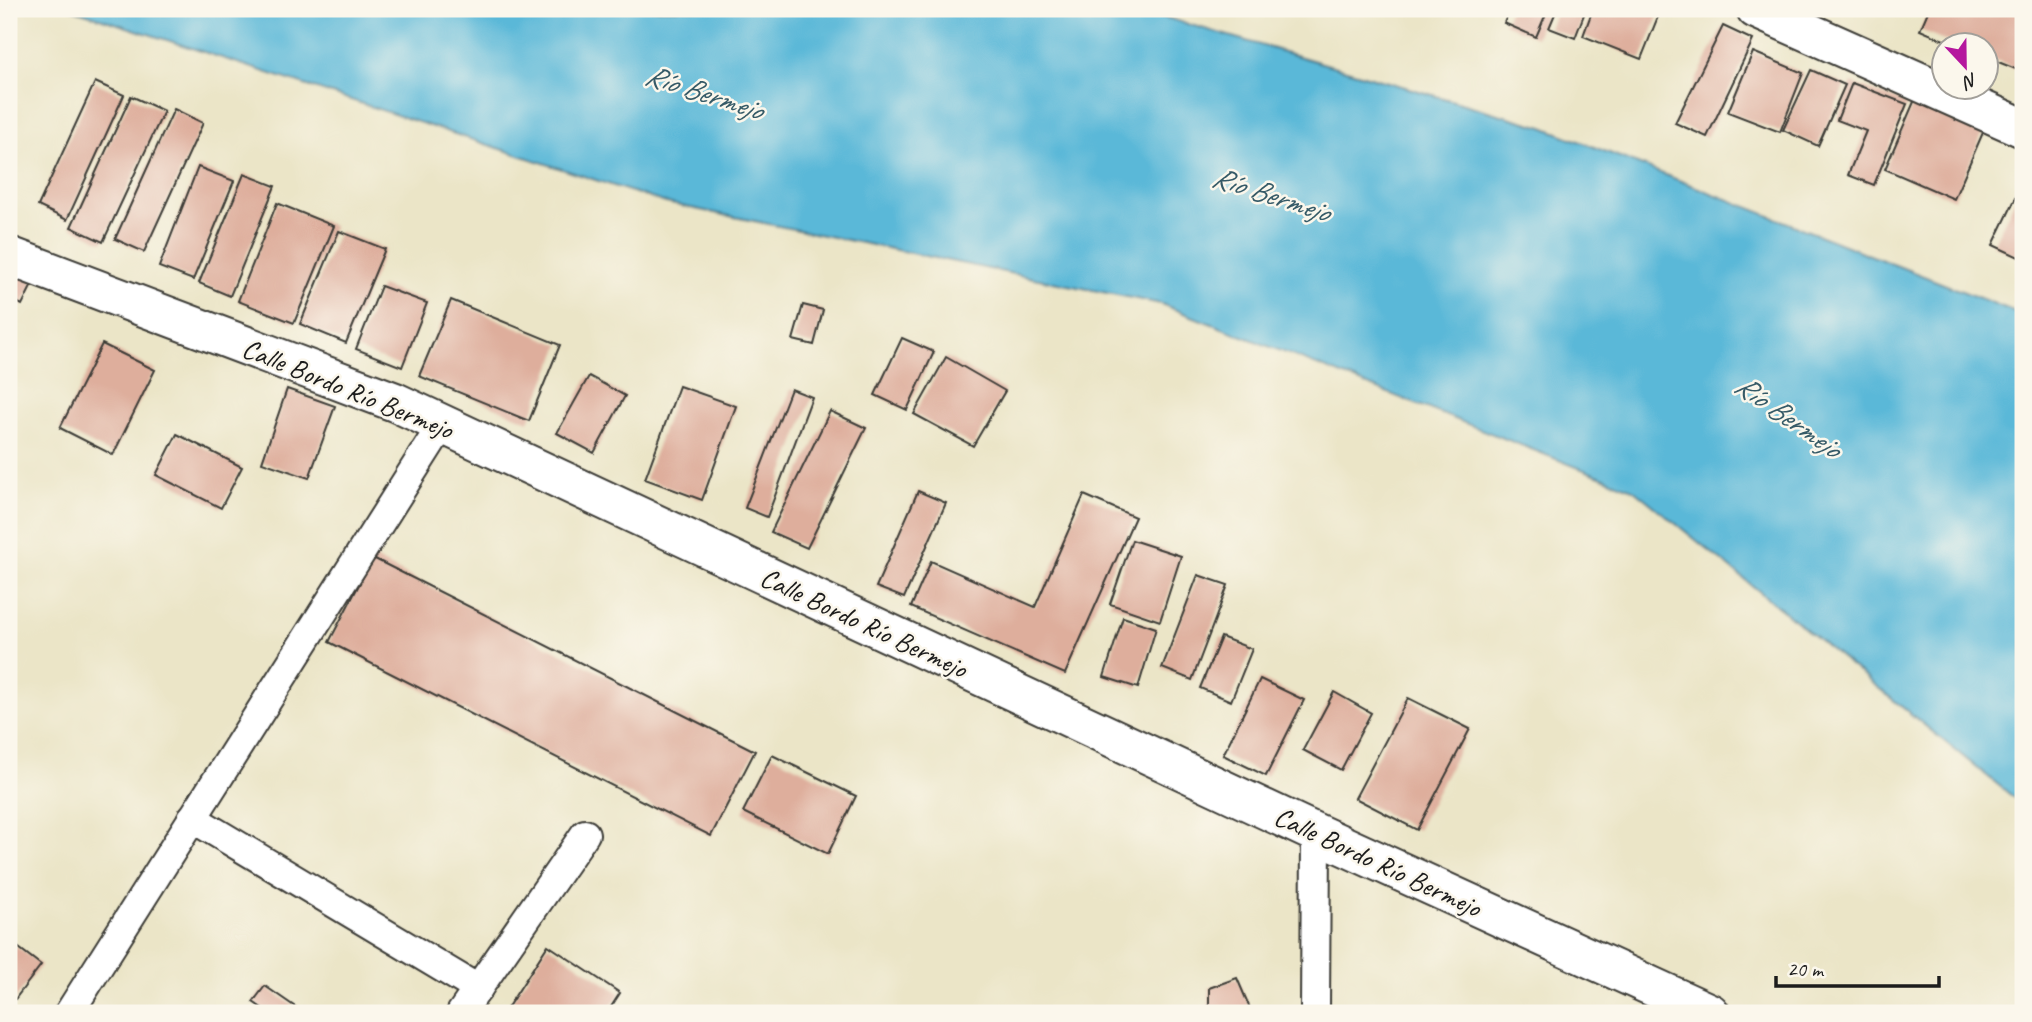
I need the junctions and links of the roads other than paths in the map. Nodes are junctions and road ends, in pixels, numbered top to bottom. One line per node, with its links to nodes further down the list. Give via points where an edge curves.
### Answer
1 (1756, 9): 2 (street)
2 (2023, 128)
3 (9, 256): 4 (street, Calle Bordo Río Bermejo, via 395,402)
4 (442, 425): 5 (lane); 6 (street, Calle Bordo Río Bermejo)
5 (192, 818): 8 (lane); 9 (lane)
6 (1316, 833): 11 (lane); 12 (street, Calle Bordo Río Bermejo)
7 (585, 834): 8 (lane)
8 (478, 989): 10 (lane)
9 (69, 1013)
10 (461, 1013)
11 (1315, 1013)
12 (1710, 1013)

